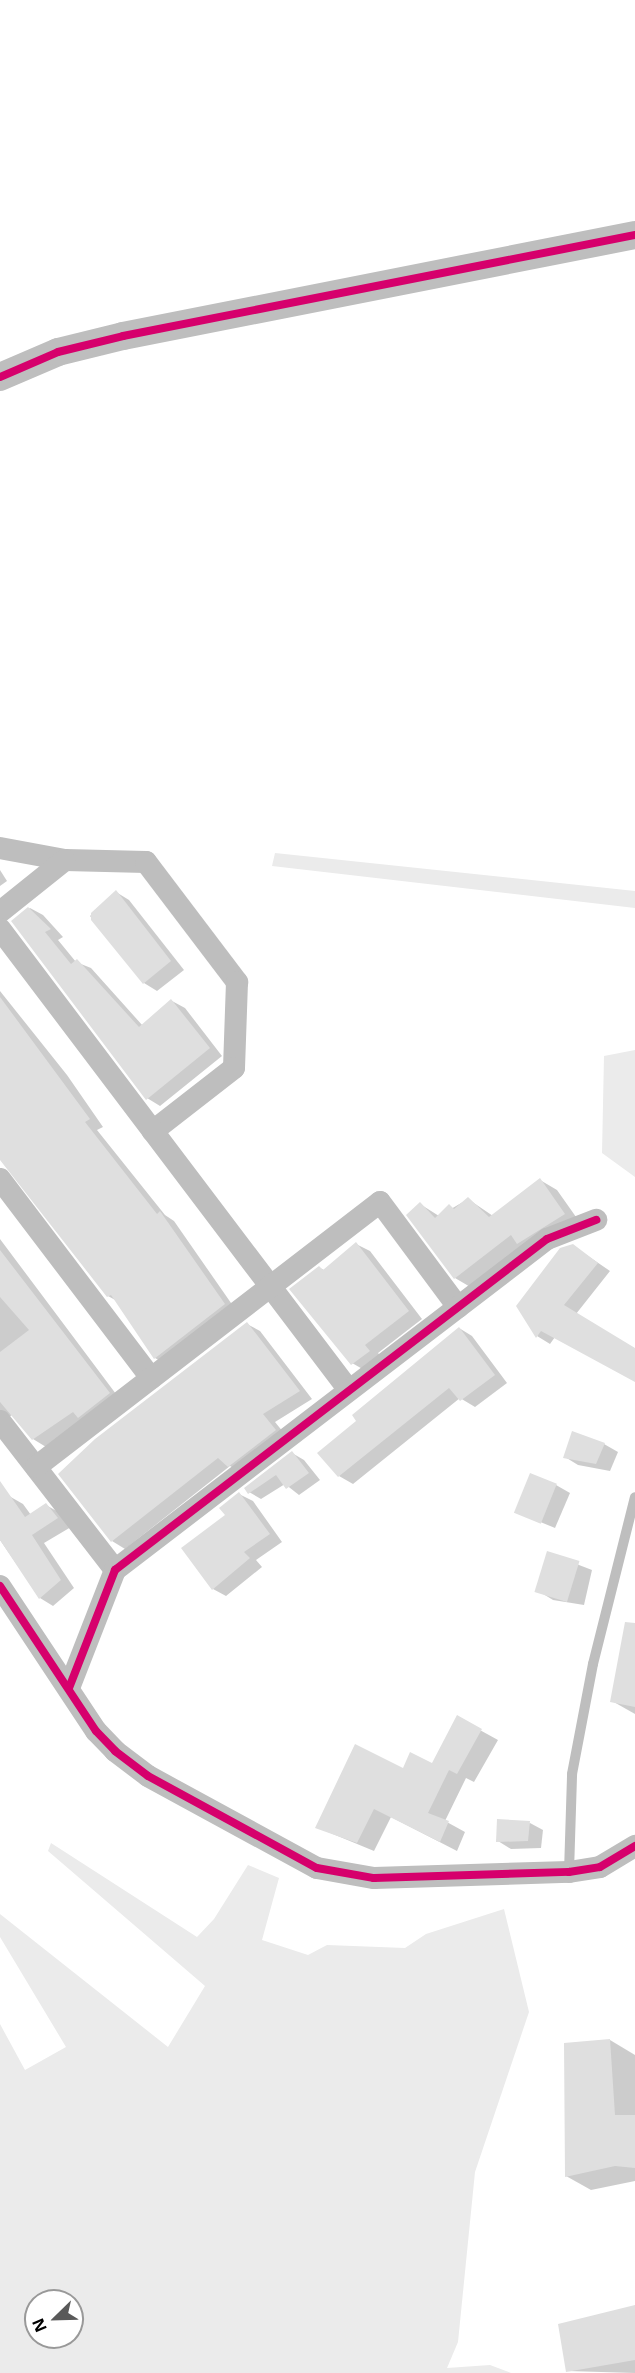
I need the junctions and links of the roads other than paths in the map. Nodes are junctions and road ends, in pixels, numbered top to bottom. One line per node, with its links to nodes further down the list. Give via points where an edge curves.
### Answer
1 (635, 235): 2 (street, via 123,336 58,352)
2 (0, 377)
3 (0, 848): 4 (street)
4 (65, 860): 5 (street); 7 (street, via 146,862 237,982 234,1068)
5 (0, 912)
6 (0, 929): 7 (street)
7 (153, 1131): 10 (street)
8 (0, 1179): 12 (street)
9 (596, 1220): 11 (street, via 547,1239)
10 (270, 1286): 11 (street, via 380,1202); 12 (street); 13 (street)
11 (458, 1307): 13 (street)
12 (151, 1378): 15 (street)
13 (348, 1389): 17 (street)
14 (0, 1421): 15 (street)
15 (36, 1467): 17 (street)
16 (635, 1497): 21 (lane, via 593,1664 572,1774)
17 (116, 1570): 19 (street)
18 (0, 1586): 19 (street)
19 (69, 1688): 21 (street, via 96,1731 148,1776 317,1868 374,1878)
20 (635, 1846): 21 (street, via 600,1867)
21 (569, 1872)

